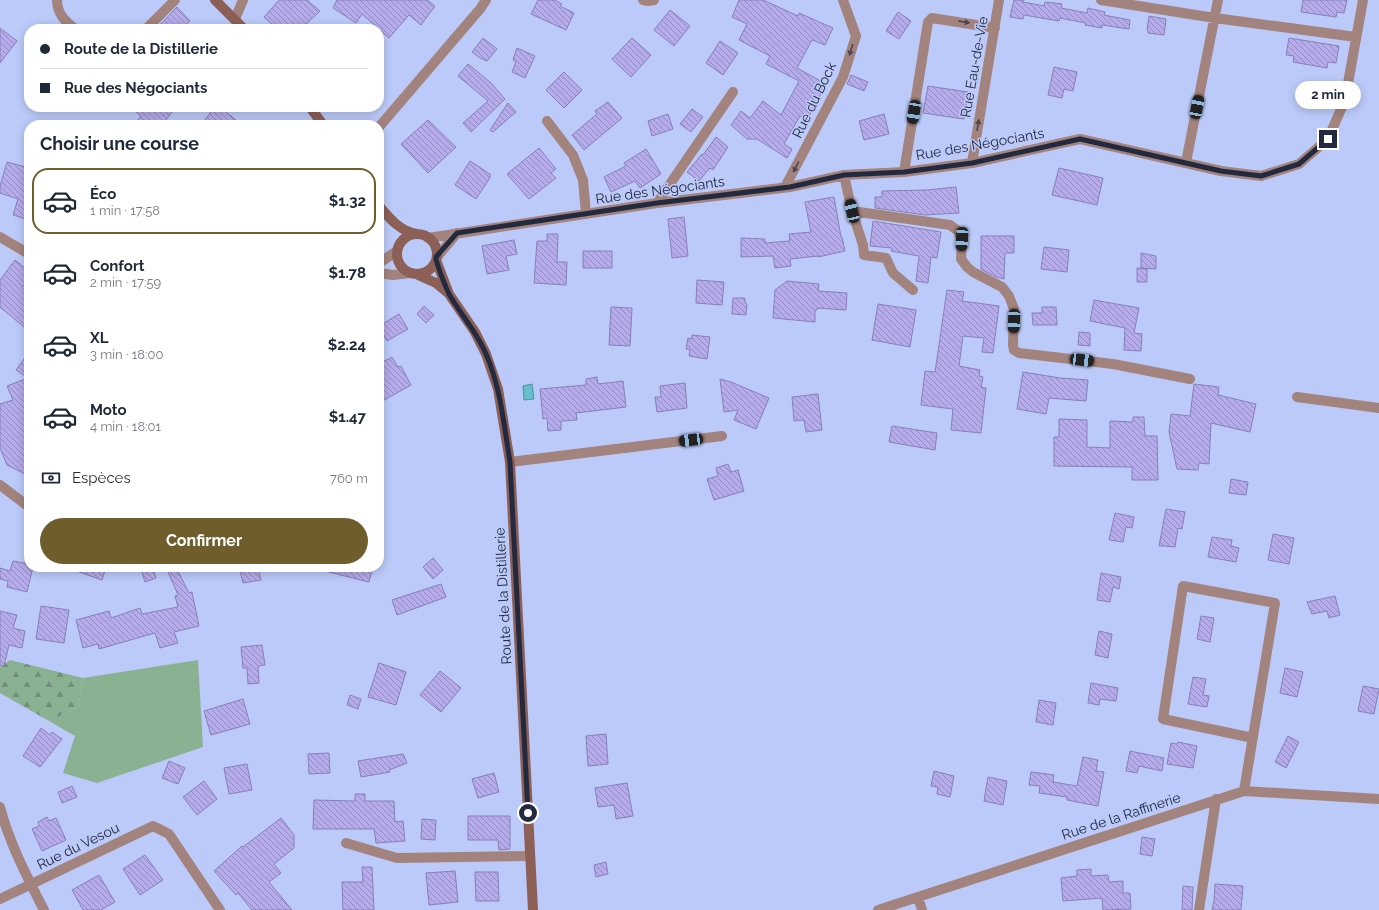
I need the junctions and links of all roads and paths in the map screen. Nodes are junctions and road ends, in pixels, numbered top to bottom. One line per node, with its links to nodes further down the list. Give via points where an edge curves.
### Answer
1 (57, 0): 15 (street, via 62,20)
2 (175, 0): 16 (street)
3 (215, 0): 14 (street)
4 (243, 0): 14 (street)
5 (486, 0): 21 (street)
6 (643, 0): 7 (street)
7 (654, 0)
8 (843, 0): 27 (street, Rue du Bock, one-way to 27, via 856,36 843,77)
9 (999, 0): 18 (street, Rue Eau-de-Vie)
10 (1102, 0): 13 (street)
11 (1218, 0): 13 (street)
12 (1363, 0): 19 (street, Rue des Négociants)
13 (1215, 18): 19 (street); 23 (street)
14 (235, 19): 17 (street)
15 (68, 24)
16 (151, 24)
17 (240, 24)
18 (995, 28): 24 (street, Rue Eau-de-Vie, one-way to 18); 25 (street, one-way to 18, via 928,22 932,18)
19 (1356, 37): 23 (street, Rue des Négociants, via 1345,100 1328,139 1299,164 1261,176 1221,171)
20 (733, 92): 28 (street)
21 (384, 121)
22 (547, 121): 31 (street, via 572,155 583,180)
23 (1186, 162): 24 (street, Rue des Négociants, via 1080,139)
24 (972, 163): 25 (street, Rue des Négociants)
25 (904, 172): 26 (street, Rue des Négociants)
26 (844, 175): 27 (street, Rue des Négociants); 29 (street)
27 (785, 187): 28 (street, Rue des Négociants)
28 (657, 203): 31 (street, Rue des Négociants)
29 (852, 211): 42 (street, via 864,255 886,258 893,273); 44 (street, via 950,225 958,230 962,239 961,260 973,272 1002,287 1009,296 1014,309 1012,345 1019,353 1113,364)
30 (384, 212): 32 (street)
31 (586, 214): 33 (street, Rue des Négociants)
32 (392, 221): 34 (street, via 402,229); 36 (street, via 398,235)
33 (457, 233): 34 (street, Rue des Négociants); 39 (street)
34 (424, 236): 36 (street, via 409,236); 39 (street, via 435,246)
35 (0, 237): 37 (street)
36 (399, 247): 38 (street); 41 (street, via 397,258 400,264 404,270)
37 (24, 251)
38 (384, 259)
39 (436, 259): 41 (street, via 428,271); 43 (street, Route de la Distillerie)
40 (384, 274): 41 (street)
41 (413, 274): 43 (street, Route de la Distillerie, via 436,283)
42 (913, 290)
43 (449, 294): 48 (street, Route de la Distillerie, via 475,332 489,360 498,389)
44 (1190, 379)
45 (1297, 396): 46 (street)
46 (1379, 408)
47 (722, 436): 48 (street)
48 (510, 462): 57 (street, Route de la Distillerie)
49 (0, 485): 50 (street)
50 (24, 504)
51 (1253, 738): 51 (street, via 1275,602 1183,586 1163,719); 52 (street)
52 (1244, 791): 53 (street, Rue de la Raffinerie); 54 (street, Rue de la Raffinerie)
53 (1216, 799): 59 (street, Rue de la Raffinerie); 66 (street)
54 (1379, 799)
55 (0, 807): 58 (street)
56 (346, 843): 57 (street, via 397,858)
57 (530, 856): 63 (street, Route de la Distillerie)
58 (31, 885): 60 (street, Rue du Vesou); 61 (street); 62 (street, Rue du Vesou, via 153,826 169,834)
59 (918, 897): 64 (street, Rue de la Raffinerie); 65 (street)
60 (0, 899)
61 (44, 910)
62 (220, 910)
63 (533, 910)
64 (878, 910)
65 (922, 910)
66 (1199, 910)

